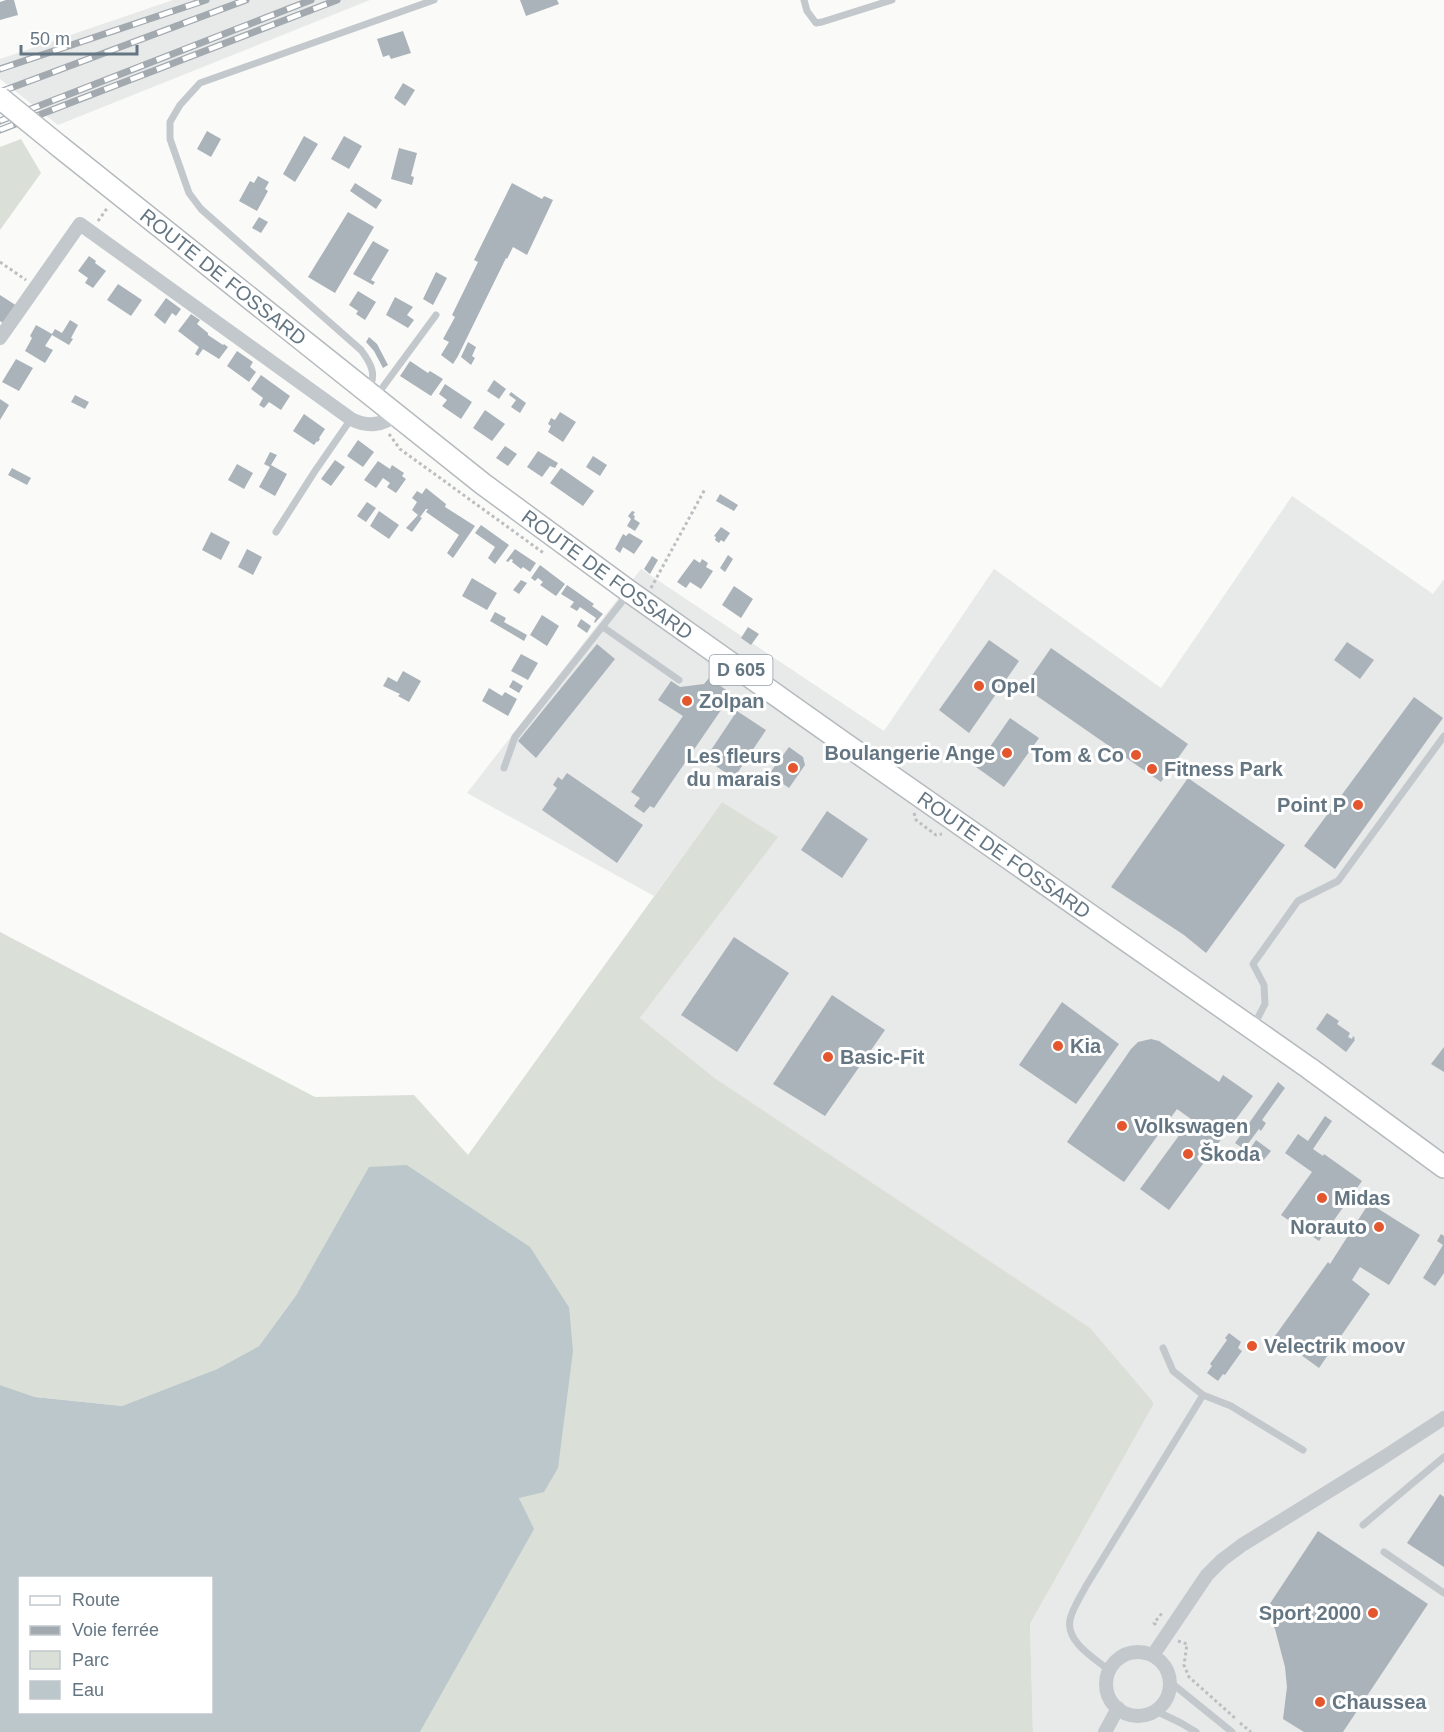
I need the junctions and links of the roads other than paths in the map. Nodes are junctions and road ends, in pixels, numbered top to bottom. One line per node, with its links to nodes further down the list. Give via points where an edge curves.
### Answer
1 (434, 0): 7 (lane, via 200,83 170,122 170,139 189,193 201,209 361,350 373,374)
2 (804, 0): 3 (lane, via 816,22 822,22)
3 (892, 0)
4 (0, 98): 7 (main road, ROUTE DE FOSSARD / D 605, bridge)
5 (436, 315): 7 (lane)
6 (0, 338): 9 (street, via 80,224)
7 (371, 394): 8 (main road, ROUTE DE FOSSARD / D 605)
8 (396, 414): 9 (street, via 381,423 362,424); 11 (main road, ROUTE DE FOSSARD / D 605, via 483,484)
9 (351, 419): 10 (lane)
10 (276, 532)
11 (637, 597): 12 (lane); 16 (main road, ROUTE DE FOSSARD / D 605)
12 (603, 627): 13 (lane); 15 (lane, via 515,737)
13 (679, 680)
14 (1444, 736): 16 (lane, via 1338,881 1298,901 1253,964 1264,984 1265,1004)
15 (504, 768)
16 (1252, 1028): 17 (main road, ROUTE DE FOSSARD / D 605)
17 (1444, 1167)
18 (1163, 1348): 19 (lane, via 1173,1371)
19 (1203, 1395): 21 (lane, via 1231,1406); 27 (lane, via 1070,1618 1074,1640)
20 (1444, 1418): 26 (street, via 1222,1560 1207,1575)
21 (1303, 1450)
22 (1444, 1457): 23 (lane)
23 (1363, 1525)
24 (1384, 1552): 25 (lane)
25 (1444, 1593)
26 (1154, 1655): 27 (street, via 1123,1655); 28 (street, via 1166,1666)
27 (1109, 1670): 29 (street, via 1107,1691)
28 (1169, 1681): 30 (street, via 1169,1693); 33 (lane)
29 (1118, 1708): 30 (street, via 1136,1716); 31 (street)
30 (1156, 1711): 32 (lane)
31 (1105, 1732)
32 (1196, 1732)
33 (1232, 1732)

